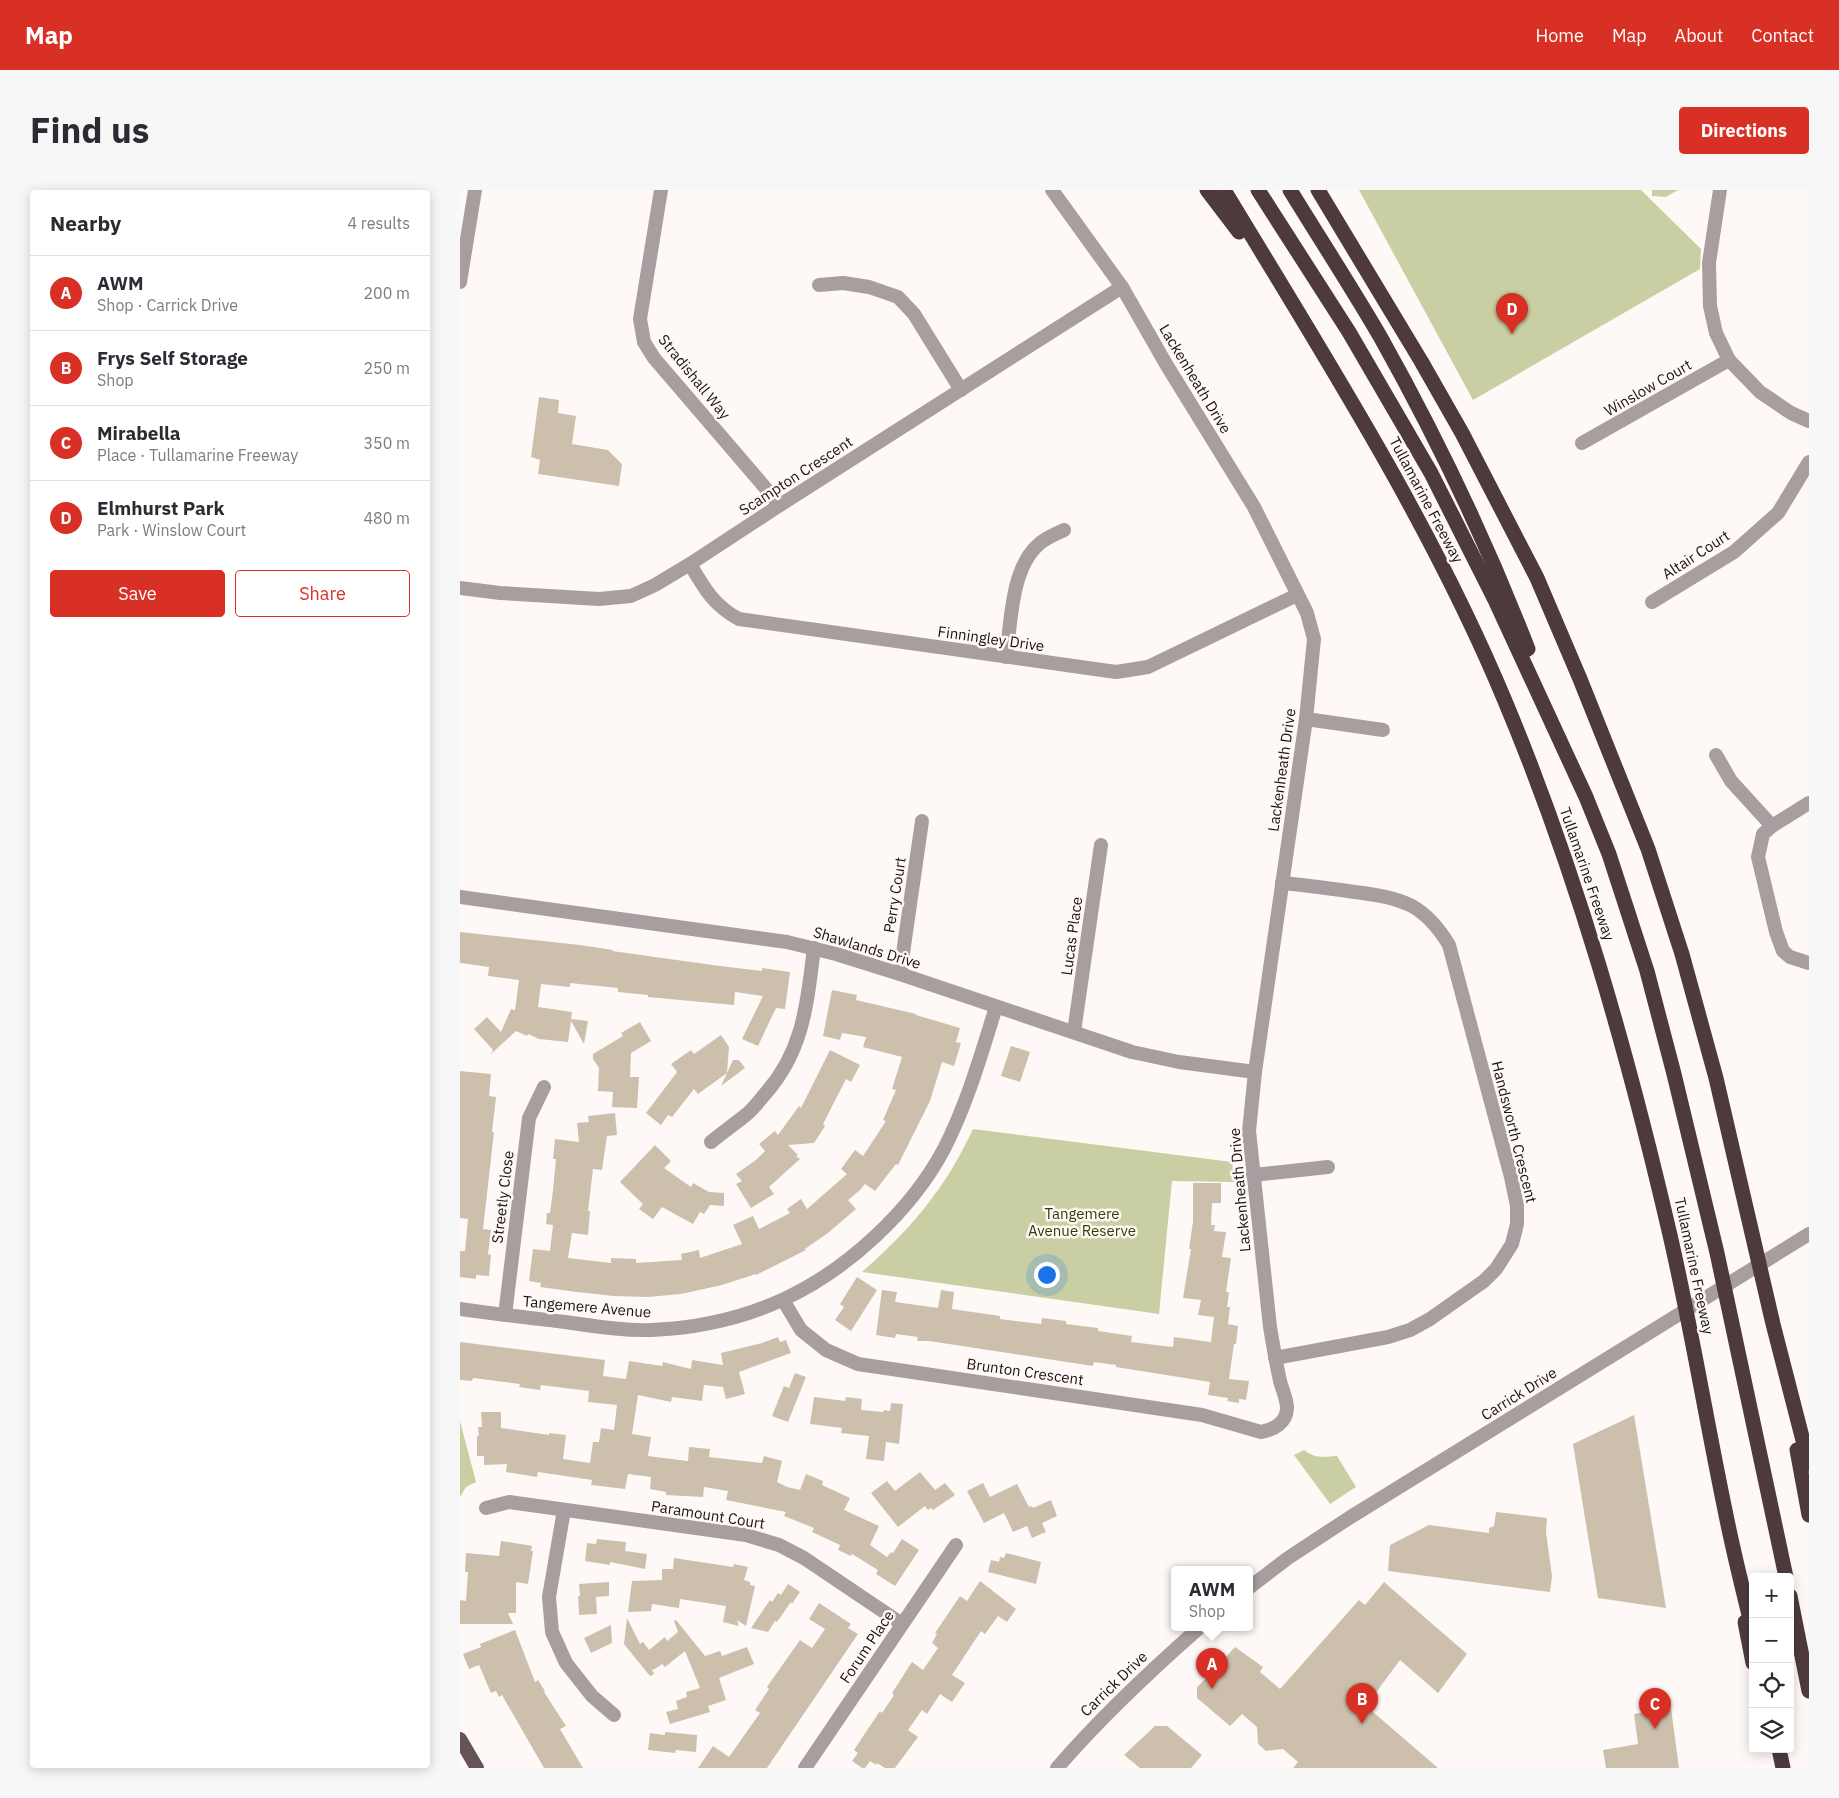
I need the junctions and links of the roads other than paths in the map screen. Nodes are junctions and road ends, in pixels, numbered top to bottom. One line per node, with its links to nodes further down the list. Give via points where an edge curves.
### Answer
1 (474, 190): 10 (street)
2 (661, 190): 19 (street, Stradishall Way, via 640,320 644,342 654,358)
3 (1052, 190): 12 (street, Lackenheath Drive)
4 (1207, 190): 13 (highway)
5 (1224, 190): 13 (highway, Tullamarine Freeway)
6 (1258, 190): 29 (highway, Tullamarine Freeway, via 1349,332 1431,473 1480,567)
7 (1290, 190): 29 (highway, via 1380,338 1428,425 1502,582)
8 (1318, 190): 50 (highway, via 1485,475 1536,578 1622,781 1682,954 1716,1078)
9 (1720, 190): 14 (street, via 1709,263 1710,306 1716,333)
10 (460, 282)
11 (819, 285): 15 (street, via 843,283 870,287 898,297 914,314)
12 (1122, 287): 15 (street, Scampton Crescent); 23 (street, Lackenheath Drive, via 1254,507)
13 (1288, 297): 55 (highway, Tullamarine Freeway, via 1372,434 1461,604 1505,700 1542,797 1596,954 1652,1158 1696,1353)
14 (1729, 360): 16 (street, via 1760,392 1790,413); 17 (street, Winslow Court)
15 (962, 390): 19 (street, Scampton Crescent)
16 (1809, 421)
17 (1582, 443)
18 (1809, 462): 24 (street, Altair Court, via 1778,513 1734,552)
19 (780, 505): 21 (street, Scampton Crescent)
20 (1064, 530): 25 (street, via 1038,544 1020,571)
21 (690, 564): 22 (street, Scampton Crescent, via 631,596 599,599 500,594); 25 (street, Finningley Drive, via 718,605 739,619)
22 (460, 588)
23 (1297, 595): 25 (street, Finningley Drive, via 1162,661 1133,671 1116,672); 26 (street, Lackenheath Drive, via 1307,613 1314,639)
24 (1652, 602)
25 (1006, 657)
26 (1306, 719): 27 (street); 34 (street, Lackenheath Drive)
27 (1383, 730)
28 (1716, 755): 32 (street, via 1731,781)
29 (1586, 797): 59 (highway, Tullamarine Freeway, via 1609,854 1647,971 1723,1280)
30 (1809, 802): 32 (street)
31 (922, 821): 38 (street, Perry Court)
32 (1772, 826): 37 (street, via 1763,834 1758,857 1776,932 1783,951 1790,957)
33 (1102, 845): 40 (street, Lucas Place)
34 (1282, 882): 41 (street, Lackenheath Drive); 51 (street, Handsworth Crescent, via 1398,900 1426,916 1442,934 1449,945 1512,1177 1517,1224 1512,1244 1496,1269 1430,1319 1388,1337)
35 (460, 897): 36 (street, Shawlands Drive)
36 (814, 948): 38 (street, Shawlands Drive); 43 (street, via 807,1004 791,1058 778,1080 748,1113)
37 (1809, 963)
38 (900, 974): 39 (street, Shawlands Drive)
39 (996, 1007): 40 (street, Shawlands Drive); 47 (street, Tangemere Avenue, via 958,1118 943,1150 918,1189 864,1248)
40 (1074, 1032): 41 (street, Shawlands Drive, via 1132,1052)
41 (1255, 1072): 45 (street, Lackenheath Drive, via 1249,1131)
42 (544, 1087): 49 (street, Streetly Close, via 529,1118)
43 (711, 1142)
44 (1328, 1168): 45 (street)
45 (1253, 1176): 51 (street, Lackenheath Drive)
46 (1809, 1234): 60 (street, Carrick Drive, via 1340,1523)
47 (783, 1300): 49 (street, Tangemere Avenue, via 705,1324 653,1330); 52 (street, Brunton Crescent, via 801,1330 826,1350 858,1364 1202,1415 1261,1432 1270,1431)
48 (460, 1309): 49 (street, Tangemere Avenue)
49 (505, 1315)
50 (1773, 1324): 53 (highway); 57 (highway)
51 (1275, 1358): 52 (street, Lackenheath Drive, via 1287,1407)
52 (1283, 1421)
53 (1809, 1464)
54 (486, 1508): 56 (street, Paramount Court, via 509,1502)
55 (1725, 1509): 62 (highway, Tullamarine Freeway); 65 (highway)
56 (564, 1510): 63 (street, Paramount Court, via 746,1535 779,1545 804,1558); 67 (street, via 549,1597 552,1632 566,1663 592,1696)
57 (1809, 1515)
58 (956, 1545): 63 (street, Forum Place)
59 (1785, 1573)
60 (1253, 1585)
61 (1794, 1616): 66 (highway)
62 (1750, 1618)
63 (902, 1624): 72 (street, Forum Place)
64 (1196, 1631): 73 (street, Carrick Drive, via 1107,1713)
65 (1749, 1641)
66 (1809, 1691)
67 (614, 1714)
68 (460, 1740): 71 (main road)
69 (1770, 1753): 74 (highway)
70 (1780, 1753): 75 (highway)
71 (477, 1768)
72 (805, 1768)
73 (1057, 1768)
74 (1772, 1768)
75 (1783, 1768)

